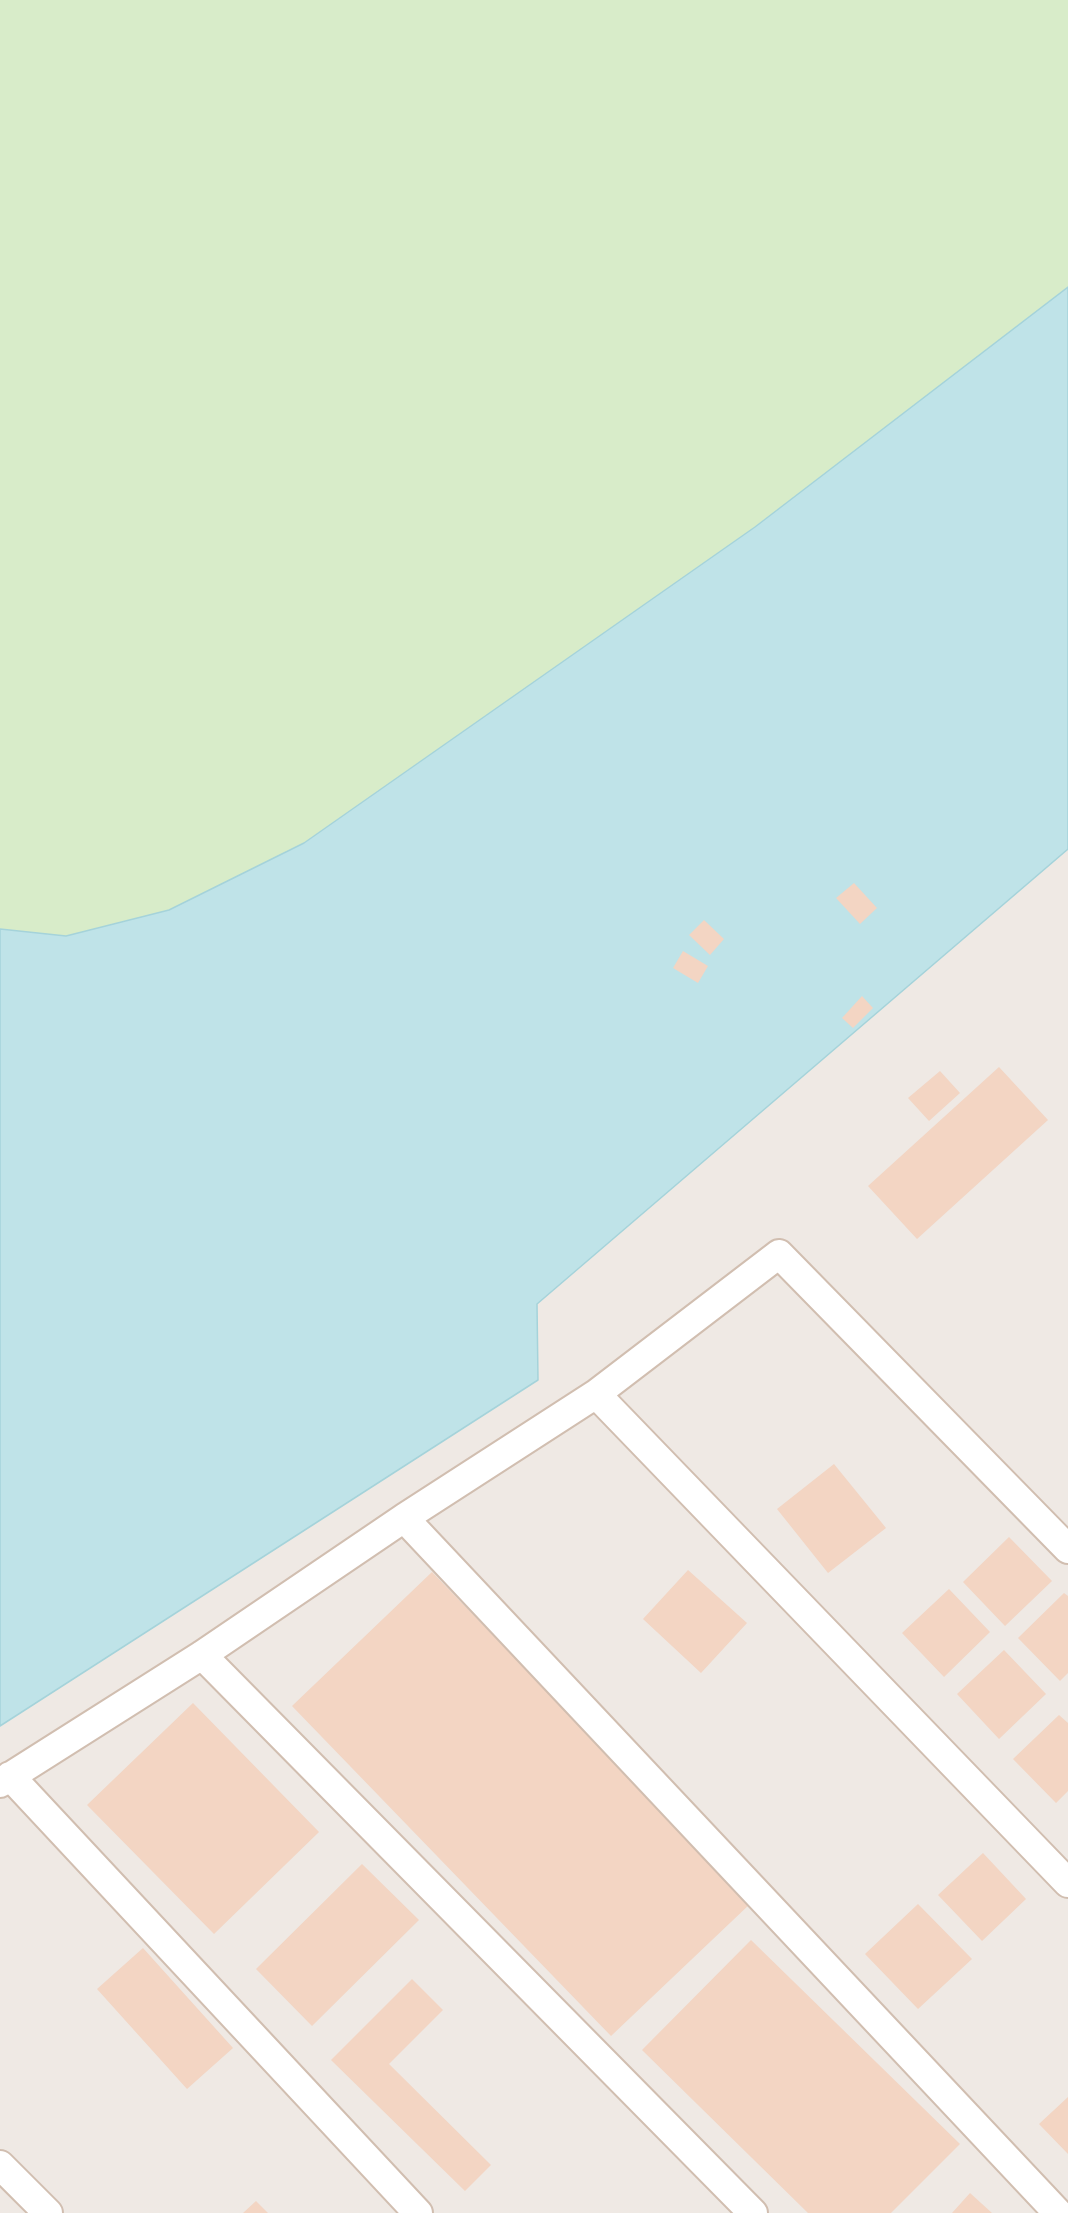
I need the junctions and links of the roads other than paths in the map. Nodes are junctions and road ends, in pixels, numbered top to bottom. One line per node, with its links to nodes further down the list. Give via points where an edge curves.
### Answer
1 (596, 1394): 2 (street); 3 (street, via 779,1254); 6 (street)
2 (404, 1518): 4 (street); 11 (street)
3 (1068, 1549)
4 (202, 1654): 5 (street); 10 (street)
5 (5, 1779): 9 (street)
6 (1068, 1882)
7 (0, 2164): 8 (street)
8 (48, 2213)
9 (418, 2213)
10 (753, 2213)
11 (1058, 2213)

